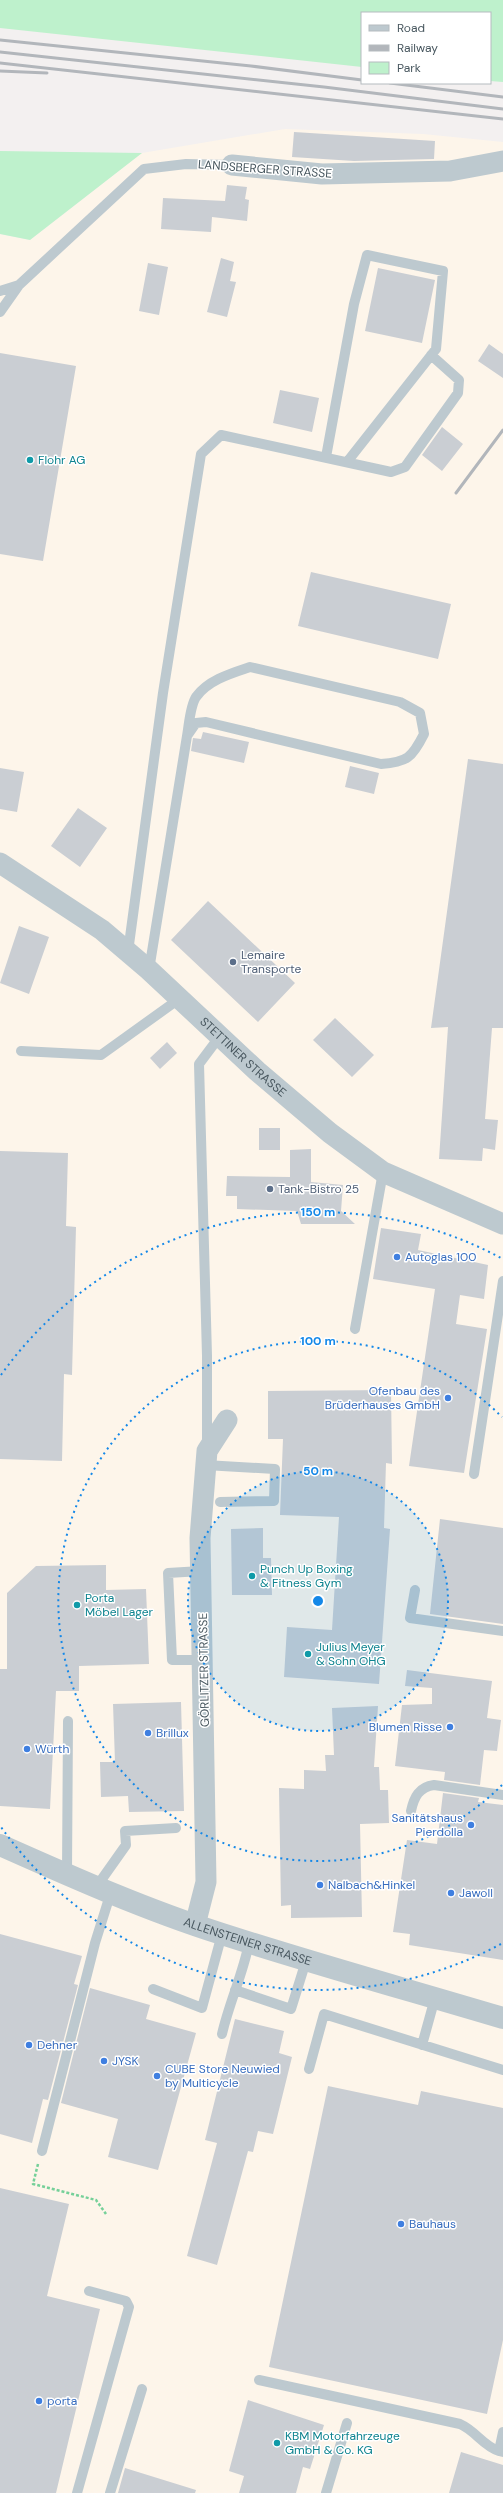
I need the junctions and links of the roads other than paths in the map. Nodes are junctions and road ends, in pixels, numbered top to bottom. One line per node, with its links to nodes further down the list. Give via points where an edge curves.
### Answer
1 (503, 161): 2 (street, LANDSBERGER STRASSE, via 450,170 322,174)
2 (232, 165): 3 (lane, LANDSBERGER STRASSE, via 186,164 144,169)
3 (20, 285): 4 (lane, LANDSBERGER STRASSE); 5 (lane)
4 (0, 291)
5 (0, 312)
6 (431, 355): 7 (lane, via 436,349 443,271 367,255 354,304); 8 (lane); 8 (lane, via 460,380 458,393 405,467 391,472)
7 (326, 457): 8 (lane); 11 (lane, via 221,435 201,454 163,694)
8 (347, 462)
9 (187, 736): 9 (lane, via 196,723 206,722 380,764 400,763 414,754 424,734 420,713 400,702 250,667 228,674 195,697); 12 (lane)
10 (0, 862): 11 (street, STETTINER STRASSE, via 102,930)
11 (128, 952): 12 (street, STETTINER STRASSE)
12 (149, 970): 13 (street, STETTINER STRASSE)
13 (180, 998): 14 (street, STETTINER STRASSE); 15 (lane, via 101,1055)
14 (220, 1036): 16 (street, STETTINER STRASSE, via 324,1128); 21 (lane, via 199,1064 207,1356)
15 (21, 1050)
16 (384, 1172): 17 (street, STETTINER STRASSE); 19 (lane)
17 (503, 1224)
18 (503, 1282): 22 (lane)
19 (355, 1328)
20 (227, 1420): 21 (street, GÖRLITZER STRASSE)
21 (206, 1458): 23 (lane, via 275,1469 274,1501); 24 (street, GÖRLITZER STRASSE, via 200,1538)
22 (474, 1474)
23 (220, 1502)
24 (201, 1571): 27 (street, GÖRLITZER STRASSE); 27 (lane, via 168,1574 172,1660)
25 (415, 1590): 26 (lane, via 410,1618)
26 (503, 1631)
27 (203, 1660): 35 (street, GÖRLITZER STRASSE, via 206,1882)
28 (68, 1721): 33 (lane)
29 (503, 1795): 30 (lane, via 426,1786 418,1792)
30 (411, 1811)
31 (176, 1828): 34 (lane, via 126,1830 126,1845)
32 (0, 1845): 33 (street, ALLENSTEINER STRASSE)
33 (67, 1873): 34 (street, ALLENSTEINER STRASSE)
34 (104, 1889): 35 (street, ALLENSTEINER STRASSE); 47 (lane, via 96,1936)
35 (195, 1925): 36 (street, ALLENSTEINER STRASSE)
36 (222, 1934): 37 (street, ALLENSTEINER STRASSE); 39 (lane, via 202,2008)
37 (249, 1942): 38 (street, ALLENSTEINER STRASSE); 40 (lane)
38 (306, 1961): 40 (lane, via 291,2009); 41 (street, ALLENSTEINER STRASSE)
39 (153, 1989)
40 (235, 1990): 43 (lane)
41 (435, 1998): 42 (street, ALLENSTEINER STRASSE); 44 (lane)
42 (503, 2018)
43 (222, 2034)
44 (422, 2045): 45 (lane, via 324,2014); 46 (lane)
45 (309, 2069)
46 (503, 2070)
47 (42, 2151)
48 (89, 2291): 54 (lane, via 126,2301 129,2307)
49 (259, 2380): 53 (lane, via 460,2424 469,2428 490,2448)
50 (142, 2389): 55 (lane)
51 (347, 2423): 56 (lane)
52 (503, 2432): 53 (lane)
53 (501, 2451)
54 (77, 2493)
55 (110, 2493)
56 (326, 2493)

